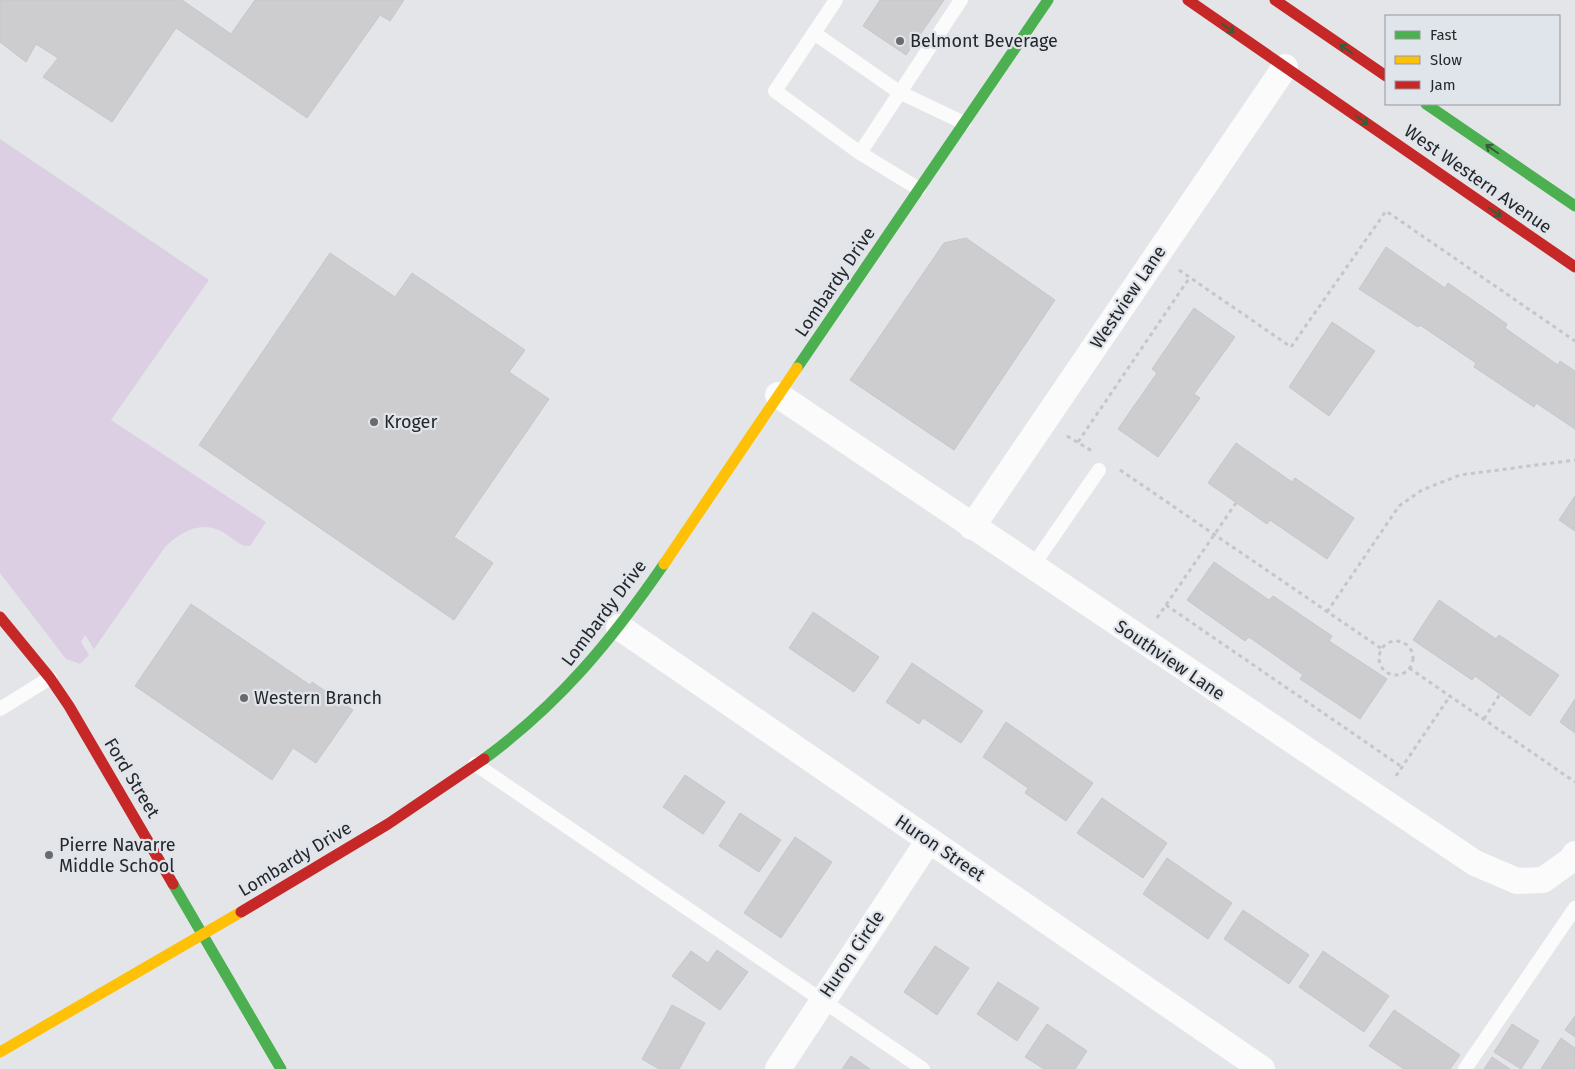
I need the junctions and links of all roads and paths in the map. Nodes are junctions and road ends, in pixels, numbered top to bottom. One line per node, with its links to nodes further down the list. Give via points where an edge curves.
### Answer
1 (836, 0): 6 (lane)
2 (961, 0): 9 (lane)
3 (1048, 0): 11 (street, Lombardy Drive)
4 (1188, 0): 7 (street, West Western Avenue, one-way to 7)
5 (1276, 0): 8 (street, one-way to 5)
6 (814, 33): 9 (lane); 12 (lane, via 775,91)
7 (1285, 67): 15 (street, Westview Lane); 16 (street, West Western Avenue, one-way to 16)
8 (1385, 75)
9 (900, 92): 11 (lane); 12 (lane)
10 (1427, 105): 14 (street, West Western Avenue, one-way to 10)
11 (964, 123): 13 (street, Lombardy Drive)
12 (860, 153): 13 (lane)
13 (919, 189): 19 (street, Lombardy Drive)
14 (1575, 206)
15 (1156, 254): 17 (path); 20 (street, Westview Lane)
16 (1575, 267)
17 (1190, 278): 18 (path, via 1291,347 1386,211); 21 (path)
18 (1575, 341)
19 (778, 395): 27 (street, Southview Lane); 33 (street, Lombardy Drive)
20 (1043, 422): 21 (path); 27 (street, Westview Lane)
21 (1078, 442): 22 (path)
22 (1094, 453)
23 (1575, 460): 31 (path, via 1460,475 1422,490 1400,506)
24 (1118, 469): 28 (path)
25 (1099, 470): 29 (lane)
26 (1236, 503): 28 (path)
27 (972, 527): 29 (street, Southview Lane)
28 (1215, 535): 30 (path); 31 (path)
29 (1032, 567): 34 (street, Southview Lane)
30 (1166, 605): 34 (path); 43 (path)
31 (1327, 612): 35 (path)
32 (0, 617): 37 (street, Ford Street)
33 (619, 628): 42 (street, Lombardy Drive, via 575,680 535,718); 46 (street, Huron Street)
34 (1141, 641): 45 (street, Southview Lane)
35 (1382, 649): 36 (path, via 1380,665 1388,673 1399,675); 36 (path, via 1395,641 1406,645 1412,654)
36 (1409, 668): 39 (path)
37 (50, 678): 40 (lane); 49 (street, Ford Street)
38 (1500, 694): 41 (path)
39 (1450, 696): 41 (path); 43 (path)
40 (0, 709)
41 (1484, 719): 44 (path)
42 (476, 764): 49 (street, Lombardy Drive, via 384,825); 50 (lane)
43 (1402, 767): 45 (path)
44 (1575, 782)
45 (1381, 800): 47 (street, Southview Lane, via 1475,863 1517,881 1543,880)
46 (929, 840): 50 (street, Huron Circle); 52 (street, Huron Street)
47 (1573, 857)
48 (1575, 908): 56 (lane)
49 (204, 934): 51 (street, Lombardy Drive); 53 (street, Ford Street)
50 (821, 1001): 54 (street, Huron Circle); 55 (lane)
51 (0, 1052)
52 (1248, 1065)
53 (281, 1069)
54 (778, 1069)
55 (923, 1069)
56 (1466, 1069)

